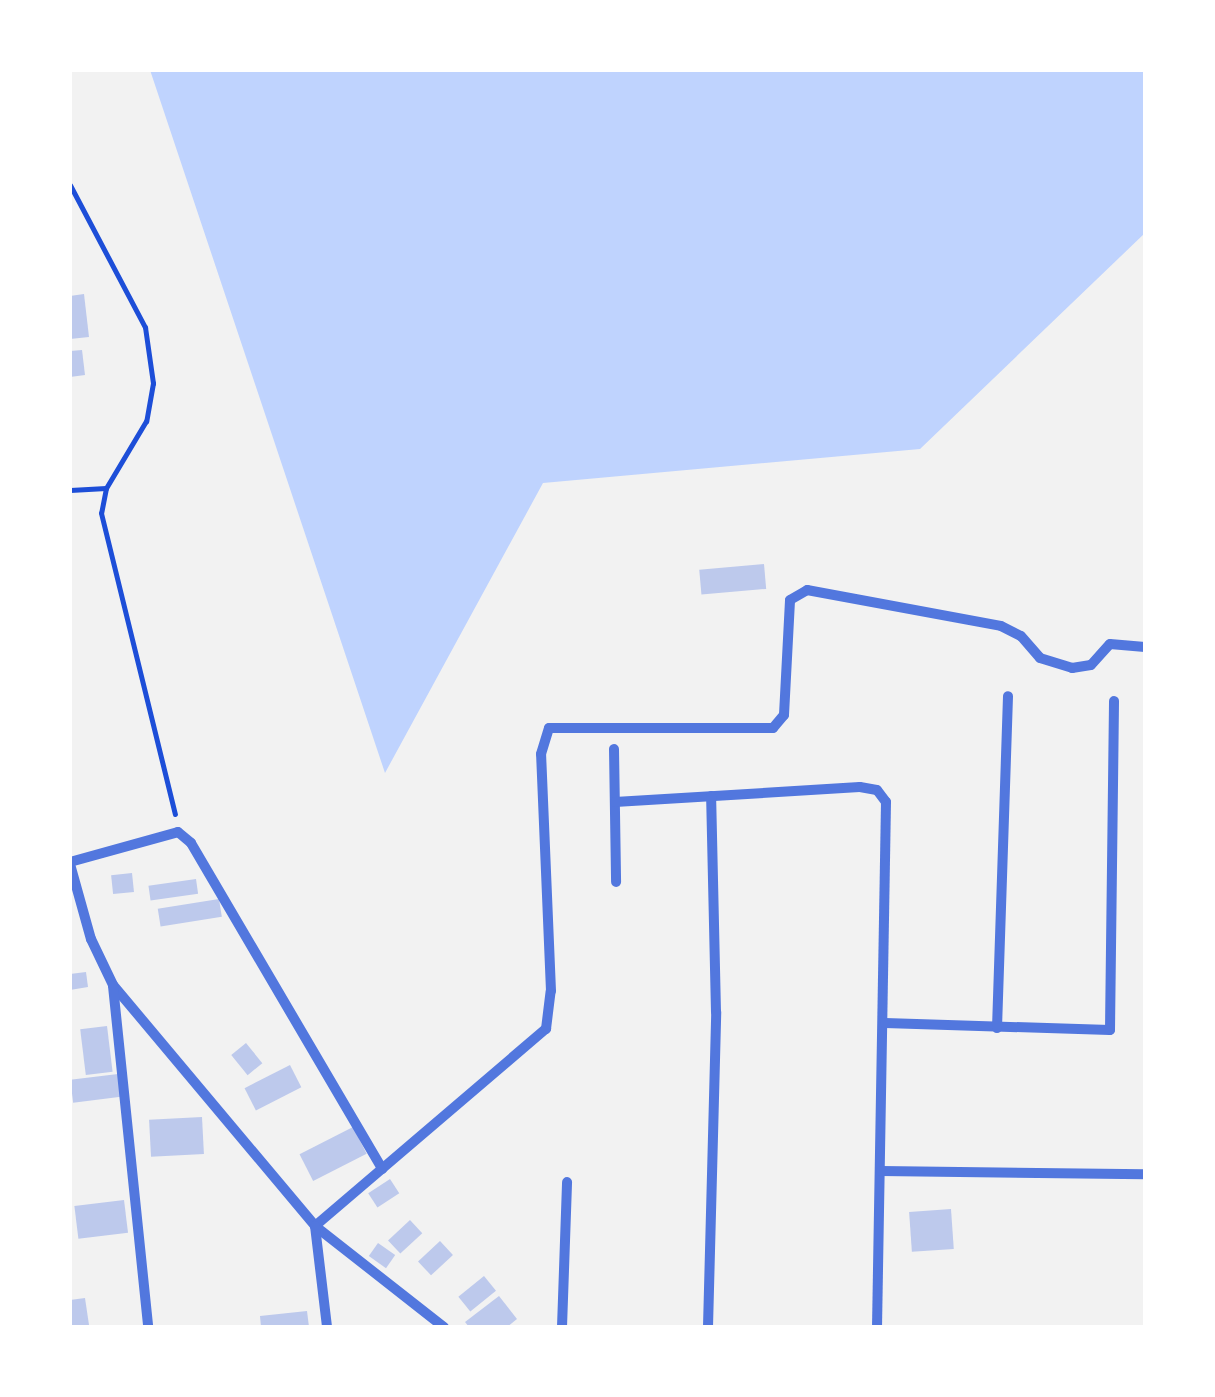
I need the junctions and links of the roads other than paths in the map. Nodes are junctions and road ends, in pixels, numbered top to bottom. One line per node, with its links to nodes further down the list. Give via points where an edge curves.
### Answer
1 (1145, 648): 12 (street, via 1110,644 1092,665 1072,668 1040,658 1001,626 798,592 786,614 784,715 773,728 548,728 541,754 551,991 546,1029)
2 (1008, 696): 11 (street)
3 (1114, 701): 11 (street, via 1110,1030)
4 (614, 748): 6 (street)
5 (711, 796): 6 (street); 10 (street, via 877,790 888,818); 21 (street, via 716,1012)
6 (615, 802): 8 (street)
7 (70, 863): 9 (street, via 90,939); 12 (street, via 178,832 202,859)
8 (616, 882)
9 (113, 985): 16 (street); 17 (street)
10 (884, 1023): 11 (street); 13 (street)
11 (997, 1028)
12 (382, 1169): 16 (street)
13 (881, 1172): 14 (street); 22 (street)
14 (1145, 1174)
15 (567, 1182): 20 (street)
16 (316, 1226): 18 (street); 19 (street)
17 (148, 1327)
18 (326, 1327)
19 (444, 1327)
20 (562, 1327)
21 (708, 1327)
22 (877, 1327)

